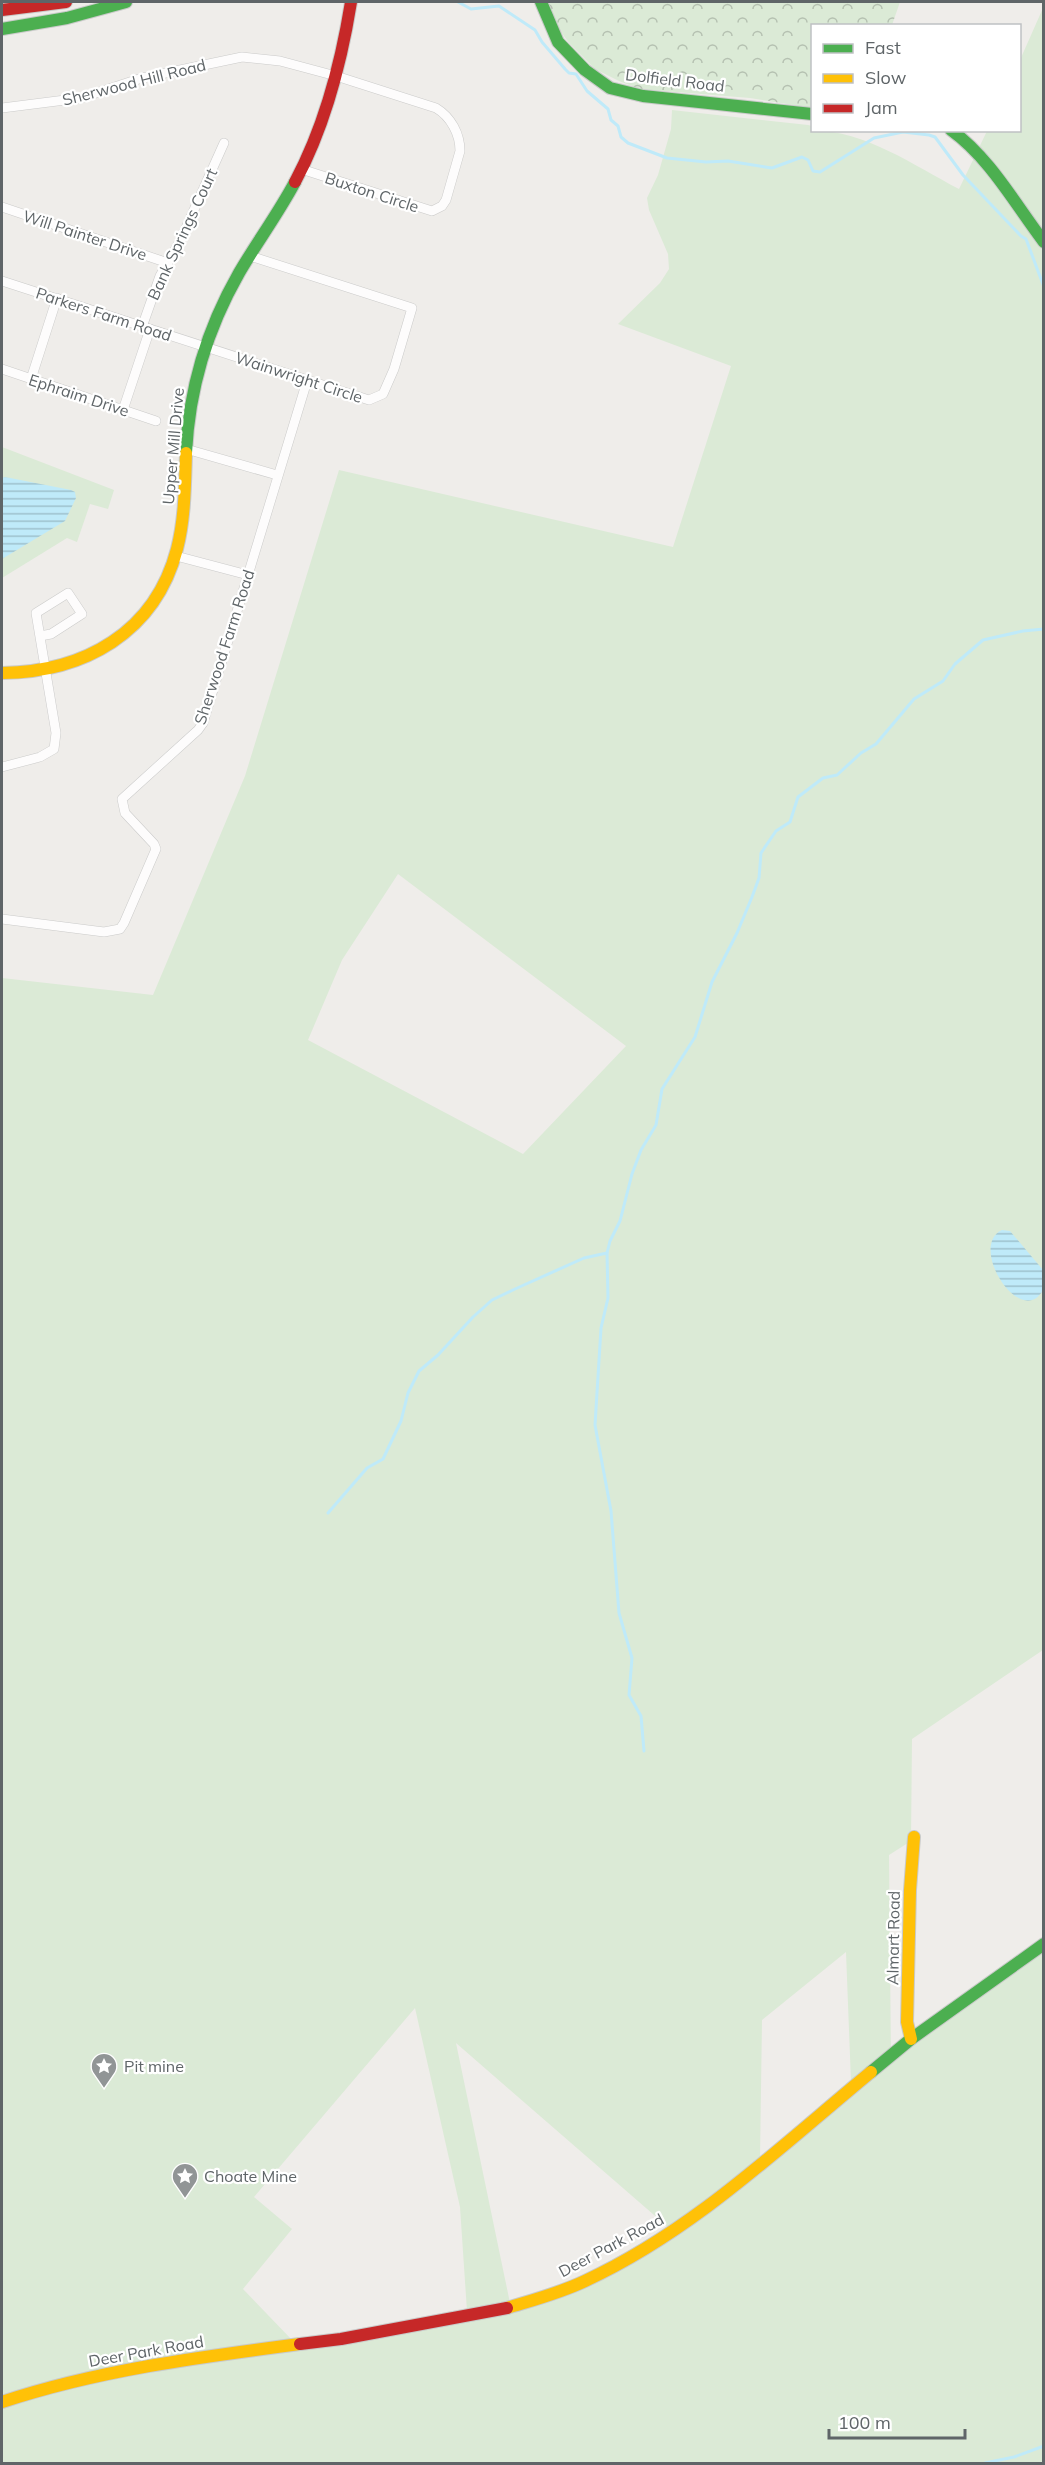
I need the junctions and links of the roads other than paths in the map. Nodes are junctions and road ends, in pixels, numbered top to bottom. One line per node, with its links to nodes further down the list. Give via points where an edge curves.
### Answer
1 (66, 2): 6 (street)
2 (126, 2): 5 (street)
3 (351, 2): 8 (street, Upper Mill Drive)
4 (541, 2): 10 (street, Dolfield Road, via 558,42 585,70 610,88 637,95)
5 (99, 5): 7 (street, via 52,21)
6 (2, 10)
7 (2, 29)
8 (336, 76): 9 (street, Sherwood Hill Road, via 280,61 243,57 141,78 81,98); 13 (street, Upper Mill Drive); 13 (street, Buxton Circle, via 442,112 460,143 446,200 438,210 426,210)
9 (2, 108)
10 (811, 114)
11 (953, 132): 15 (street, via 979,156)
12 (224, 143): 17 (street, Bank Springs Court)
13 (301, 169): 16 (street, Upper Mill Drive)
14 (2, 207): 17 (street, Will Painter Drive)
15 (1044, 242)
16 (250, 256): 21 (street, Upper Mill Drive); 24 (street, Wainwright Circle, via 412,308 394,369 379,397 369,400)
17 (168, 263): 20 (street, Bank Springs Court, via 154,291)
18 (2, 281): 19 (street, Parkers Farm Road)
19 (57, 298): 20 (street, Parkers Farm Road); 23 (street)
20 (146, 328): 21 (street, Parkers Farm Road); 25 (street, Bank Springs Court)
21 (206, 347): 24 (street, Wainwright Circle); 27 (street, Upper Mill Drive, via 195,382)
22 (2, 369): 23 (street, Ephraim Drive)
23 (31, 379): 25 (street, Ephraim Drive)
24 (308, 381): 28 (street, Sherwood Farm Road)
25 (123, 410): 26 (street, Ephraim Drive)
26 (156, 420)
27 (186, 449): 28 (street); 29 (street, Upper Mill Drive, via 182,529)
28 (278, 475): 30 (street, Sherwood Farm Road)
29 (176, 556): 30 (street); 32 (street, Upper Mill Drive, via 154,600 120,637 78,662)
30 (248, 575): 35 (street, Sherwood Farm Road, via 201,727 122,799 125,813 156,849 120,929 104,932)
31 (40, 636): 31 (street, via 36,613 68,592 82,614 51,634); 32 (street)
32 (45, 672): 33 (street, Upper Mill Drive); 34 (street, via 56,733 54,749)
33 (2, 673)
34 (2, 767)
35 (2, 919)
36 (914, 1837): 38 (street, Almart Road, via 907,2022)
37 (1044, 1944): 38 (street, Deer Park Road)
38 (911, 2039): 39 (street, Deer Park Road, via 703,2211 616,2265 566,2289 483,2313 121,2372 44,2388)
39 (2, 2402)

